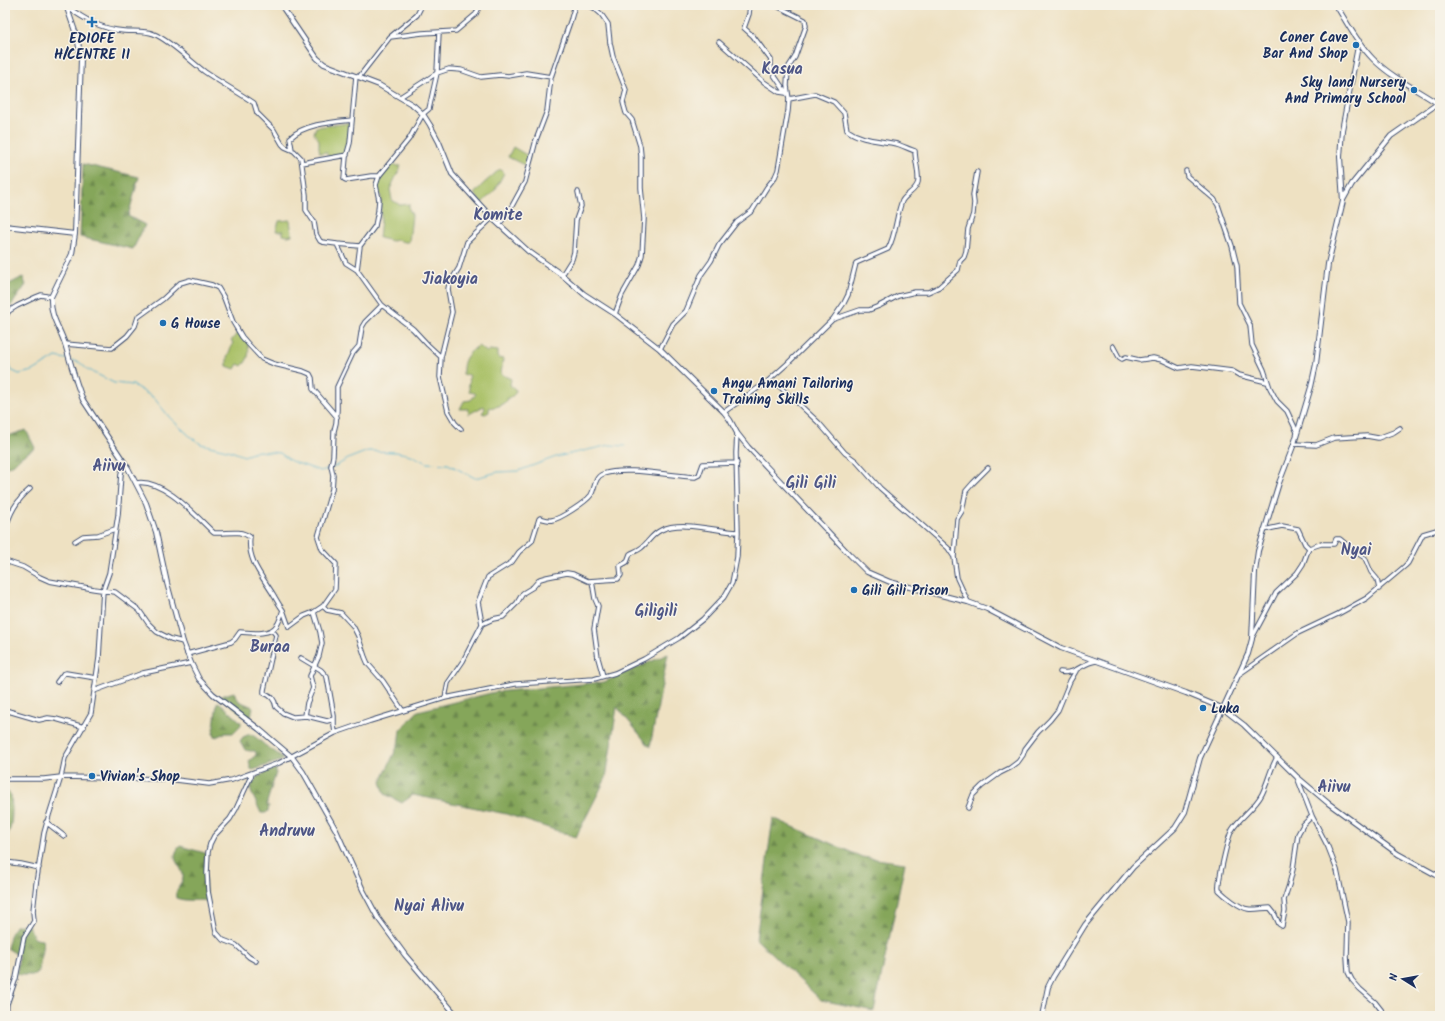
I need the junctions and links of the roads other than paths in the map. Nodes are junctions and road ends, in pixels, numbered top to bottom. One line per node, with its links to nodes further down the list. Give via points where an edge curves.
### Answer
1 (66, 5): 23 (street, via 89,22 116,30 147,32 160,38 204,71 254,103 257,113 274,130 282,144); 34 (street, via 81,58)
2 (281, 5): 15 (street, via 324,64)
3 (422, 5): 11 (street, via 417,16)
4 (480, 5): 10 (street, via 476,14 459,30)
5 (575, 5): 16 (street)
6 (588, 5): 41 (street, via 601,14 608,24 613,57 626,90 623,102 632,120 641,156 644,219 642,254)
7 (750, 5): 17 (street, via 744,28 771,60 774,75)
8 (775, 5): 17 (street, via 806,22 795,57 788,68)
9 (1336, 5): 12 (street)
10 (439, 32): 11 (street); 14 (street)
11 (390, 37): 15 (street)
12 (1359, 41): 20 (street, via 1373,59 1391,74); 30 (street, via 1342,130 1340,157)
13 (720, 42): 17 (street, via 764,82)
14 (437, 72): 16 (street, via 453,69 481,77 526,73); 18 (street); 21 (street, via 429,109)
15 (357, 76): 18 (street); 22 (street)
16 (551, 77): 32 (street, via 547,111 525,182 507,215)
17 (787, 94): 19 (street)
18 (400, 97): 21 (street)
19 (789, 99): 43 (street, via 815,94 837,103 844,113 848,130 854,135 915,151 917,184 902,202 889,246 885,251 856,263 848,295); 46 (street, via 775,177 752,211 736,222 719,245 701,275 686,311 673,324)
20 (1439, 103): 30 (street, via 1391,136 1352,184)
21 (423, 114): 28 (street, via 409,139); 31 (street, via 439,142 452,174)
22 (352, 120): 23 (street, via 324,123 293,135 290,138); 24 (street)
23 (292, 150): 25 (street, via 301,158)
24 (347, 156): 25 (street); 28 (street, via 345,180)
25 (302, 163): 35 (street, via 307,212 314,222 316,234 322,242)
26 (1186, 171): 49 (street, via 1187,176 1218,205 1237,266 1239,302 1250,325 1252,345)
27 (977, 172): 43 (street, via 966,250 955,274 928,292 898,296 869,310 860,310)
28 (379, 176): 36 (street, via 376,185 379,200 375,226)
29 (578, 192): 38 (street, via 581,206 576,220 574,252)
30 (1343, 201): 54 (street, via 1328,264 1316,364)
31 (492, 218): 32 (street); 47 (street, via 468,242 449,284 452,312)
32 (499, 224): 38 (street, via 528,251)
33 (5, 226): 34 (street)
34 (75, 234): 39 (street, via 72,254)
35 (337, 244): 36 (street); 37 (street, via 346,263)
36 (360, 246): 37 (street)
37 (357, 270): 40 (street)
38 (562, 275): 41 (street, via 584,294)
39 (51, 297): 42 (street, via 36,297 9,311); 44 (street, via 51,310)
40 (382, 305): 47 (street, via 414,329); 51 (street, via 362,327 359,346 337,387)
41 (615, 314): 46 (street)
42 (5, 317)
43 (832, 319): 48 (street)
44 (65, 344): 51 (street, via 112,348 127,336 138,317 180,283 190,280 212,285 218,288 224,298 242,337 262,359 310,374 313,390); 57 (street, via 83,400)
45 (1113, 346): 49 (street, via 1122,359 1126,356 1139,360 1153,358 1179,368 1192,366 1232,371)
46 (660, 349): 50 (street)
47 (441, 357): 53 (street, via 440,377 445,402 452,420)
48 (768, 380): 50 (street); 69 (street, via 779,386 819,423 880,488 940,540)
49 (1267, 382): 54 (street, via 1277,401 1287,411)
50 (724, 412): 55 (street)
51 (337, 417): 75 (street, via 334,431 332,489 318,537 322,549 336,564 335,589)
52 (1400, 428): 56 (street, via 1378,438 1338,438 1316,445)
53 (461, 429)
54 (1297, 432): 56 (street)
55 (737, 433): 58 (street); 74 (street, via 867,572 890,582)
56 (1294, 444): 65 (street)
57 (124, 462): 60 (street); 64 (street)
58 (736, 463): 66 (street); 78 (street, via 703,464 699,475 695,477 645,472 600,476 589,498 553,520 540,518 532,541 512,562 488,577 478,602)
59 (988, 468): 69 (street, via 967,490 962,511 957,519)
60 (136, 483): 76 (street, via 149,483 164,490 195,513 214,533 234,532 250,537 251,557); 81 (street, via 152,519)
61 (30, 489): 63 (street, via 20,497)
62 (1440, 529): 72 (street, via 1423,534 1408,562)
63 (5, 530)
64 (115, 530): 67 (street, via 83,536); 73 (street, via 108,578)
65 (1264, 530): 68 (street, via 1282,526 1298,529); 80 (street, via 1255,572)
66 (738, 532): 71 (street, via 684,527 664,529 630,554 627,562 620,566 621,575 618,579); 90 (street, via 735,572 724,597 703,619 679,638 644,659)
67 (75, 541)
68 (1309, 548): 72 (street, via 1321,544 1334,544 1336,539 1340,539 1365,558); 80 (street, via 1297,573 1276,593)
69 (954, 556): 74 (street, via 957,578)
70 (5, 561): 73 (street, via 45,579)
71 (592, 581): 78 (street, via 567,573 540,579 523,593 504,617); 90 (street, via 598,604 594,629)
72 (1379, 588): 89 (street, via 1352,607 1298,633)
73 (103, 590): 81 (street, via 119,594 139,610 157,632); 91 (street)
74 (968, 602): 84 (street, via 1061,648)
75 (323, 606): 77 (street); 97 (street, via 327,610 341,613 353,626 368,664)
76 (283, 610): 77 (street, via 289,627); 79 (street)
77 (314, 612): 86 (street, via 322,639)
78 (482, 624): 94 (street, via 463,661 448,683)
79 (272, 630): 82 (street, via 258,633 240,632 230,642); 98 (street, via 275,632 276,640 263,691 283,713 296,718)
80 (1252, 639): 89 (street)
81 (183, 642): 82 (street)
82 (187, 654): 85 (street)
83 (301, 658): 86 (street)
84 (1096, 661): 87 (street, via 1085,664); 95 (street)
85 (191, 664): 93 (street, via 144,673); 102 (street, via 199,679 213,694)
86 (315, 667): 98 (street, via 310,676 313,688); 99 (street, via 327,677)
87 (1076, 671): 88 (street); 108 (street, via 1058,710 1025,749 1021,759 976,791)
88 (1060, 672)
89 (1238, 675): 95 (street)
90 (603, 676): 94 (street, via 594,679 515,684)
91 (96, 678): 92 (street, via 66,673); 93 (street)
92 (56, 682)
93 (94, 691): 100 (street, via 91,713)
94 (445, 698): 97 (street)
95 (1222, 708): 103 (street); 118 (street, via 1200,758 1185,812 1175,828 1133,867 1085,925 1053,976)
96 (5, 710): 100 (street, via 39,720 56,719)
97 (403, 711): 101 (street)
98 (305, 716): 99 (street, via 327,721)
99 (334, 719): 101 (street)
100 (84, 727): 106 (street, via 67,754)
101 (335, 733): 102 (street)
102 (292, 757): 104 (street); 117 (street, via 336,830 378,918 405,955)
103 (1277, 757): 105 (street); 109 (street, via 1262,794 1232,831 1219,878 1219,890 1246,909 1270,908 1282,926 1284,900 1293,868 1298,834)
104 (252, 774): 106 (street, via 209,784 168,779); 115 (street, via 234,813 210,844 207,873 216,932 223,940 236,945 249,958)
105 (1296, 776): 109 (street); 114 (street, via 1398,854)
106 (61, 777): 107 (street); 110 (street)
107 (6, 780)
108 (968, 808)
109 (1312, 816): 119 (street, via 1337,870 1348,922 1348,972)
110 (46, 822): 111 (street); 113 (street)
111 (64, 836)
112 (5, 862): 113 (street)
113 (39, 868): 116 (street, via 33,905 34,919 24,935)
114 (1440, 876)
115 (256, 961)
116 (6, 1016)
117 (457, 1016)
118 (1042, 1016)
119 (1386, 1016)

